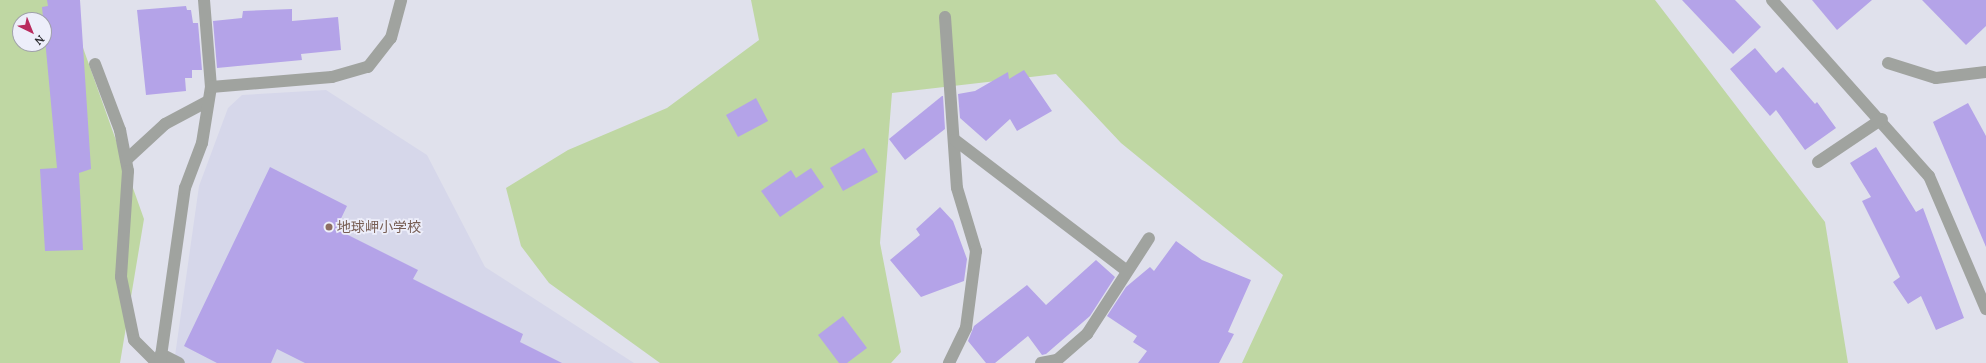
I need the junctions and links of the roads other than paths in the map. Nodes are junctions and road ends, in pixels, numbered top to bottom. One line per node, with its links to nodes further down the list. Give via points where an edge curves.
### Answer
1 (204, 0): 8 (street)
2 (402, 0): 8 (street, via 390,38 368,67 332,77)
3 (1772, 0): 10 (street)
4 (945, 17): 11 (street)
5 (1888, 63): 7 (street, via 1936,78)
6 (95, 64): 12 (street, via 120,130)
7 (1986, 72)
8 (211, 87): 9 (street)
9 (208, 101): 12 (street, via 165,124); 17 (street, via 202,143 185,188)
10 (1882, 119): 13 (street); 16 (street, via 1929,176)
11 (955, 140): 15 (street); 19 (street, via 957,188 976,251 966,328)
12 (126, 160): 17 (street, via 121,277 134,340)
13 (1818, 162)
14 (1149, 238): 15 (street)
15 (1128, 271): 20 (street, via 1087,334 1057,360)
16 (1986, 309)
17 (159, 360): 18 (street)
18 (179, 363)
19 (949, 363)
20 (1041, 363)

